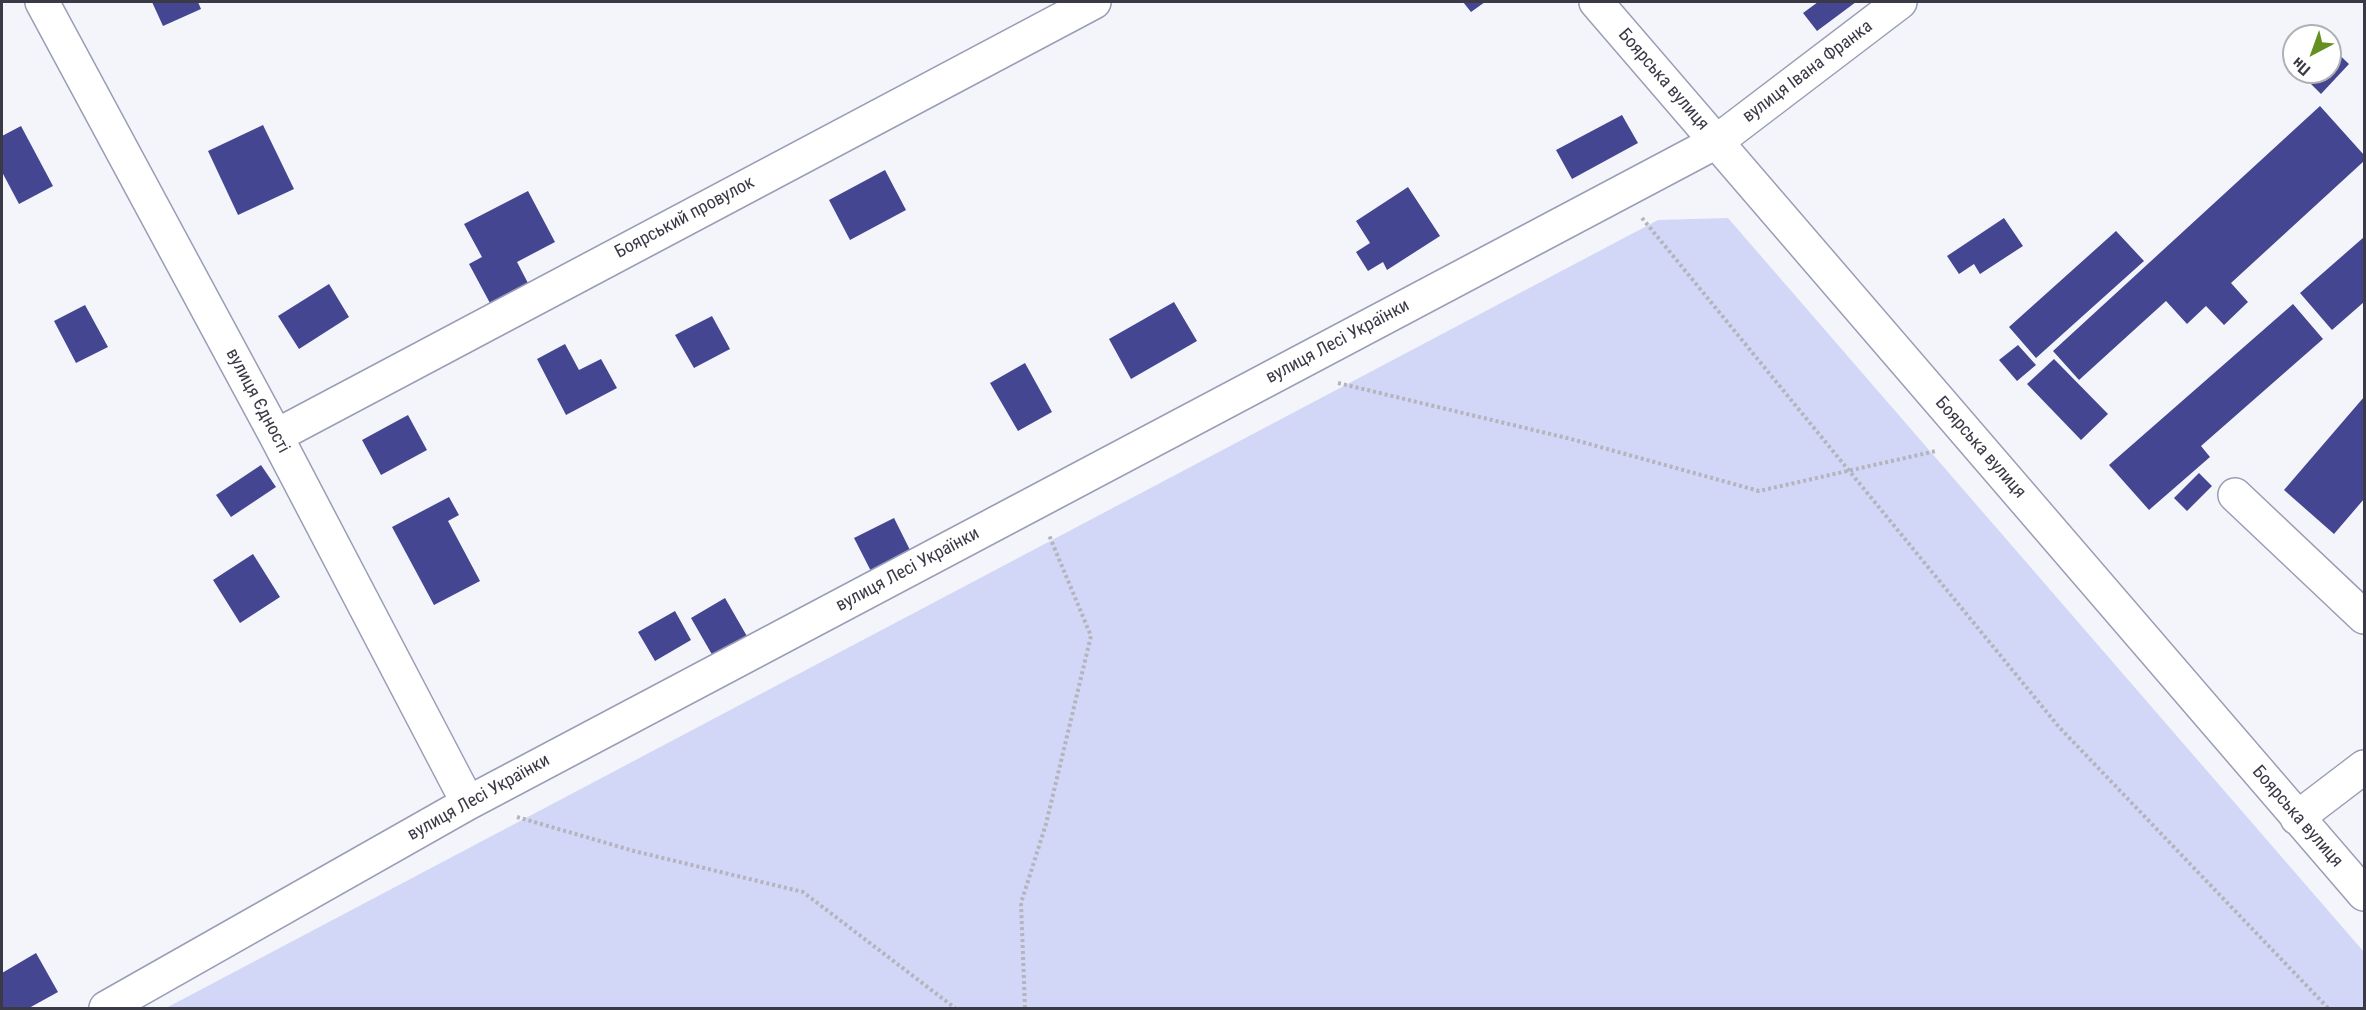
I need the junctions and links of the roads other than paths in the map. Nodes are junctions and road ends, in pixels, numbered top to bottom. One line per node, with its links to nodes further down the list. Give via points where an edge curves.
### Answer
1 (42, 2): 6 (street, вулиця Єдності)
2 (1094, 2): 6 (street, Боярський провулок)
3 (1596, 2): 5 (street, Боярська вулиця)
4 (1900, 2): 5 (street, вулиця Івана Франка)
5 (1716, 142): 10 (street, вулиця Лесі Українки); 11 (street, Боярська вулиця)
6 (276, 436): 10 (street, вулиця Єдності)
7 (2235, 495): 8 (street)
8 (2364, 617)
9 (2364, 767): 11 (street)
10 (468, 803): 13 (street, вулиця Лесі Українки)
11 (2298, 818): 12 (street, Боярська вулиця)
12 (2364, 894)
13 (106, 1008)

